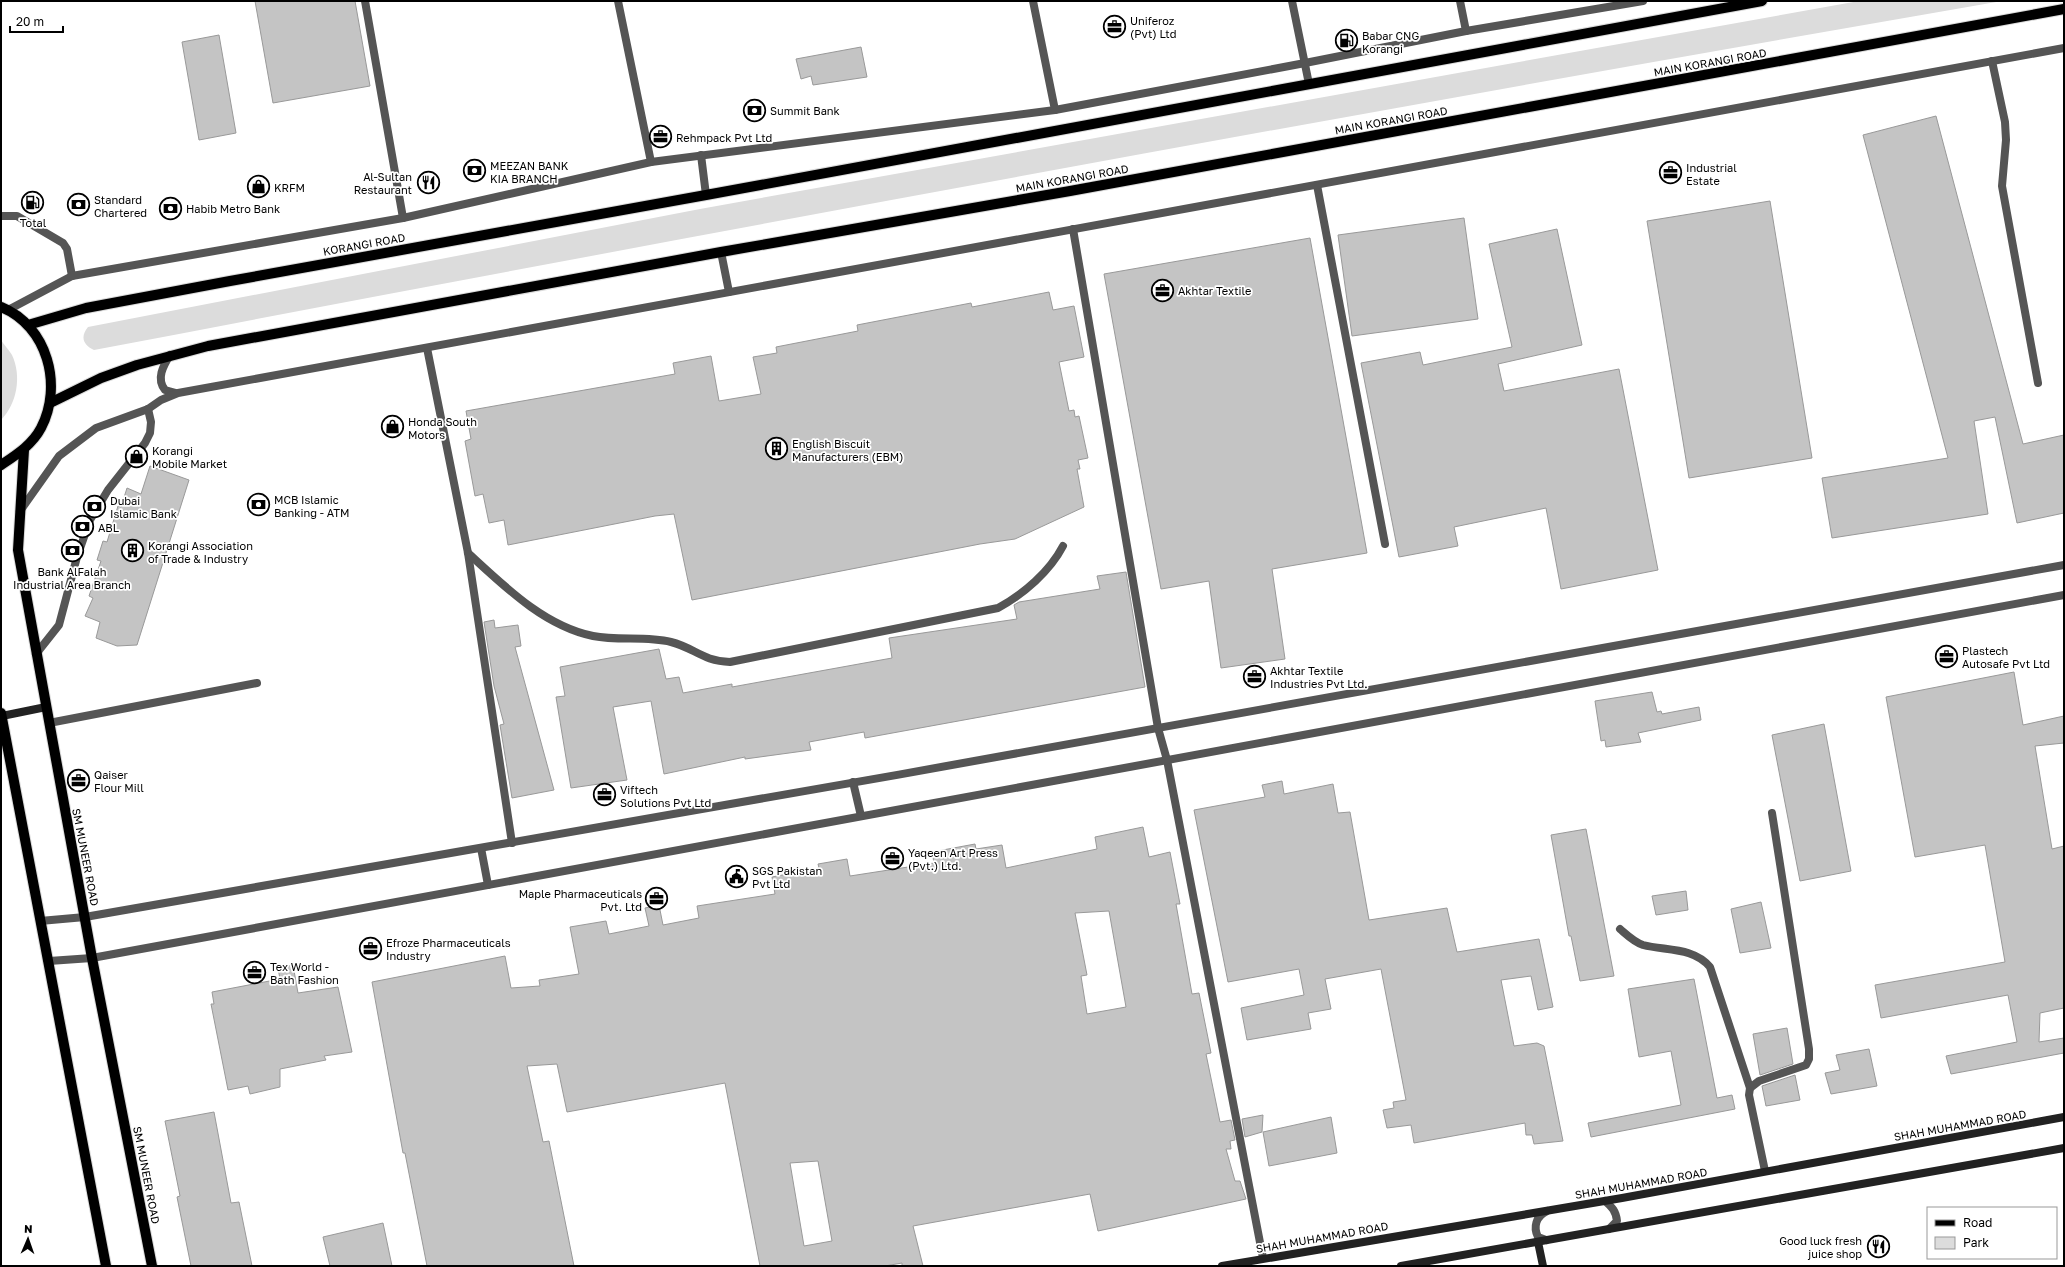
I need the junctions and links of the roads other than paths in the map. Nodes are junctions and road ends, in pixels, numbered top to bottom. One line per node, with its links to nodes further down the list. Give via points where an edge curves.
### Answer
1 (365, 1): 21 (street)
2 (618, 1): 17 (street)
3 (1034, 1): 15 (street)
4 (1292, 1): 13 (street)
5 (1460, 1): 10 (street)
6 (1643, 1): 8 (street)
7 (1762, 1): 14 (main road)
8 (1610, 4): 10 (street)
9 (2064, 9): 23 (main road, MAIN KORANGI ROAD)
10 (1466, 31): 13 (street)
11 (2064, 48): 12 (street)
12 (1992, 61): 18 (street); 30 (street, via 2005,122 2002,186)
13 (1305, 63): 14 (street); 15 (street)
14 (1309, 84): 19 (main road)
15 (1055, 110): 16 (street)
16 (701, 155): 17 (street); 19 (street)
17 (651, 162): 21 (street)
18 (1317, 185): 22 (street); 37 (street)
19 (706, 195): 27 (main road, KORANGI ROAD, via 93,306)
20 (1, 216): 24 (street, via 17,216 63,243 67,249)
21 (403, 218): 24 (street)
22 (1073, 229): 25 (street); 47 (street)
23 (722, 252): 25 (street); 29 (main road, MAIN KORANGI ROAD)
24 (72, 276): 26 (street)
25 (729, 292): 28 (street)
26 (5, 308): 27 (main road)
27 (28, 325): 32 (main road, via 44,348 51,375)
28 (427, 348): 31 (street); 39 (street)
29 (170, 354): 31 (street, via 160,379 165,390); 32 (main road, MAIN KORANGI ROAD, via 100,378)
30 (2038, 383)
31 (178, 393): 33 (street)
32 (50, 403): 34 (main road, via 40,429)
33 (148, 409): 36 (street, via 96,428 59,456); 42 (street, via 150,433 108,490 90,520 59,625)
34 (24, 450): 35 (main road); 36 (main road, SM MUNEER ROAD)
35 (1, 465)
36 (19, 513): 42 (main road, SM MUNEER ROAD, via 18,550)
37 (1385, 544)
38 (1063, 546): 39 (street, via 1055,562 1012,601 998,608 730,662 716,662 671,642 593,636 568,629 542,614 502,584)
39 (468, 553): 52 (street)
40 (2064, 565): 47 (street, via 1795,616)
41 (2064, 595): 48 (street)
42 (36, 654): 44 (main road, SM MUNEER ROAD)
43 (257, 682): 46 (street)
44 (46, 706): 45 (main road); 46 (main road, SM MUNEER ROAD)
45 (1, 715): 56 (main road)
46 (49, 723): 55 (main road, SM MUNEER ROAD)
47 (1158, 728): 48 (street); 49 (street)
48 (1167, 760): 51 (street); 68 (street)
49 (853, 782): 51 (street); 52 (street)
50 (1772, 813): 60 (street, via 1810,1050 1806,1065 1759,1081)
51 (861, 816): 54 (street)
52 (512, 843): 53 (street)
53 (481, 848): 54 (street); 55 (street)
54 (488, 885): 58 (street)
55 (85, 917): 56 (street); 58 (main road, SM MUNEER ROAD)
56 (40, 921): 59 (main road)
57 (1620, 929): 60 (street, via 1642,945 1691,953 1703,959 1710,967)
58 (92, 958): 59 (street); 70 (main road, SM MUNEER ROAD)
59 (49, 961): 69 (main road)
60 (1750, 1088): 63 (street, via 1749,1095)
61 (2064, 1117): 63 (main road, SHAH MUHAMMAD ROAD)
62 (2064, 1148): 66 (main road)
63 (1765, 1171): 64 (main road, SHAH MUHAMMAD ROAD)
64 (1605, 1201): 65 (main road, SHAH MUHAMMAD ROAD); 66 (street, via 1617,1216 1617,1221)
65 (1548, 1210): 67 (street, via 1539,1217 1535,1227); 68 (main road, SHAH MUHAMMAD ROAD)
66 (1609, 1229): 67 (main road)
67 (1542, 1241): 72 (main road); 73 (main road)
68 (1263, 1258): 71 (main road, SHAH MUHAMMAD ROAD)
69 (106, 1266)
70 (152, 1266)
71 (1222, 1266)
72 (1401, 1266)
73 (1543, 1266)

